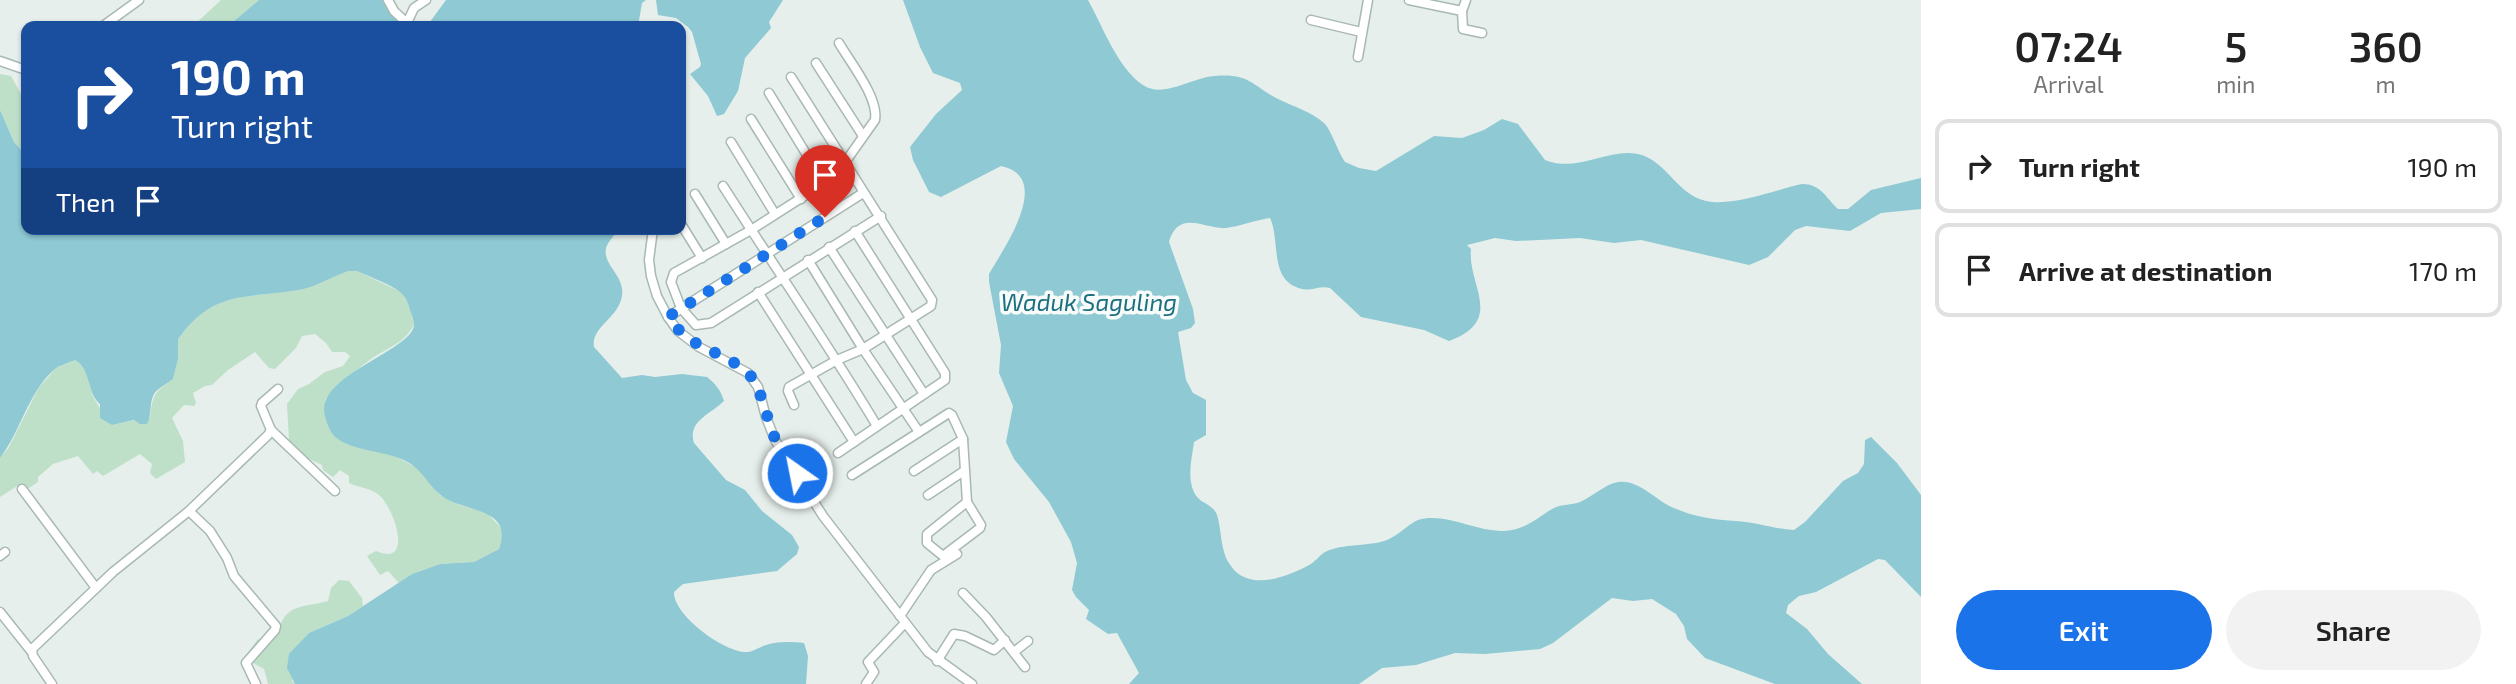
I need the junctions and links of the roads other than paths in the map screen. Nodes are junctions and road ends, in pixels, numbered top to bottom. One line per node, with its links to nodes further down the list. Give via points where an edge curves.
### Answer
1 (139, 0): 9 (street)
2 (388, 0): 10 (street)
3 (426, 0): 11 (street, via 414,8)
4 (1368, 0): 12 (street)
5 (1409, 0): 7 (street)
6 (1466, 0): 7 (street)
7 (1462, 11): 13 (street, via 1464,29)
8 (1311, 20): 12 (street)
9 (110, 21)
10 (405, 21)
11 (410, 21)
12 (1361, 32): 15 (street)
13 (1482, 33)
14 (839, 43): 22 (street, via 870,94 876,113)
15 (1358, 57)
16 (0, 61): 18 (street)
17 (816, 63): 22 (street)
18 (21, 67)
19 (790, 77): 24 (street)
20 (769, 93): 25 (street)
21 (751, 120): 29 (street)
22 (863, 136): 24 (street)
23 (731, 142): 30 (street)
24 (847, 165): 25 (street); 27 (street)
25 (824, 183): 29 (street)
26 (723, 186): 32 (street)
27 (863, 193): 31 (street); 38 (street)
28 (695, 194): 36 (street)
29 (801, 199): 30 (street)
30 (775, 214): 32 (street)
31 (881, 216): 33 (street); 45 (street, via 932,300 931,306)
32 (751, 230): 36 (street); 38 (street)
33 (855, 231): 37 (street); 45 (street)
34 (686, 232): 39 (street)
35 (652, 235): 44 (street, via 651,276)
36 (726, 244): 39 (street)
37 (829, 247): 40 (street); 46 (street)
38 (767, 253): 41 (street); 43 (street)
39 (702, 258): 43 (street, via 674,273 671,282)
40 (808, 260): 41 (street); 47 (street)
41 (781, 278): 42 (street); 48 (street)
42 (758, 292): 43 (street, via 701,326); 49 (street)
43 (681, 308): 44 (street)
44 (668, 317): 72 (street, via 678,331 754,380 783,453 824,516)
45 (910, 319): 46 (street); 51 (street, via 945,373 945,380)
46 (885, 335): 47 (street); 51 (street)
47 (863, 349): 48 (street); 53 (street)
48 (837, 360): 49 (street); 54 (street)
49 (812, 375): 52 (street, via 789,387); 58 (street)
50 (278, 389): 55 (street, via 261,406)
51 (923, 394): 53 (street)
52 (794, 405)
53 (903, 407): 54 (street); 56 (street)
54 (877, 426): 58 (street)
55 (271, 430): 64 (street); 67 (street)
56 (919, 432): 57 (street, via 949,413); 62 (street)
57 (963, 439): 60 (street); 61 (street)
58 (854, 442): 59 (street)
59 (838, 453)
60 (914, 471)
61 (964, 471): 65 (street); 66 (street)
62 (852, 475)
63 (22, 489): 69 (street)
64 (335, 491)
65 (928, 495)
66 (967, 502): 66 (street, via 980,528 939,555 927,543 927,534)
67 (189, 511): 69 (street); 80 (street, via 204,523 234,576 276,626 246,663)
68 (957, 554): 72 (street, via 931,570)
69 (96, 588): 75 (street)
70 (963, 593): 73 (street)
71 (0, 612): 75 (street)
72 (903, 619): 77 (street); 81 (street, via 869,662 874,672)
73 (1005, 640): 76 (street); 77 (street, via 994,650 954,634)
74 (1028, 641): 76 (street)
75 (31, 651): 79 (street)
76 (1014, 652): 78 (street)
77 (937, 661): 82 (street)
78 (1025, 667)
79 (52, 684)
80 (256, 684)
81 (866, 684)
82 (972, 684)

